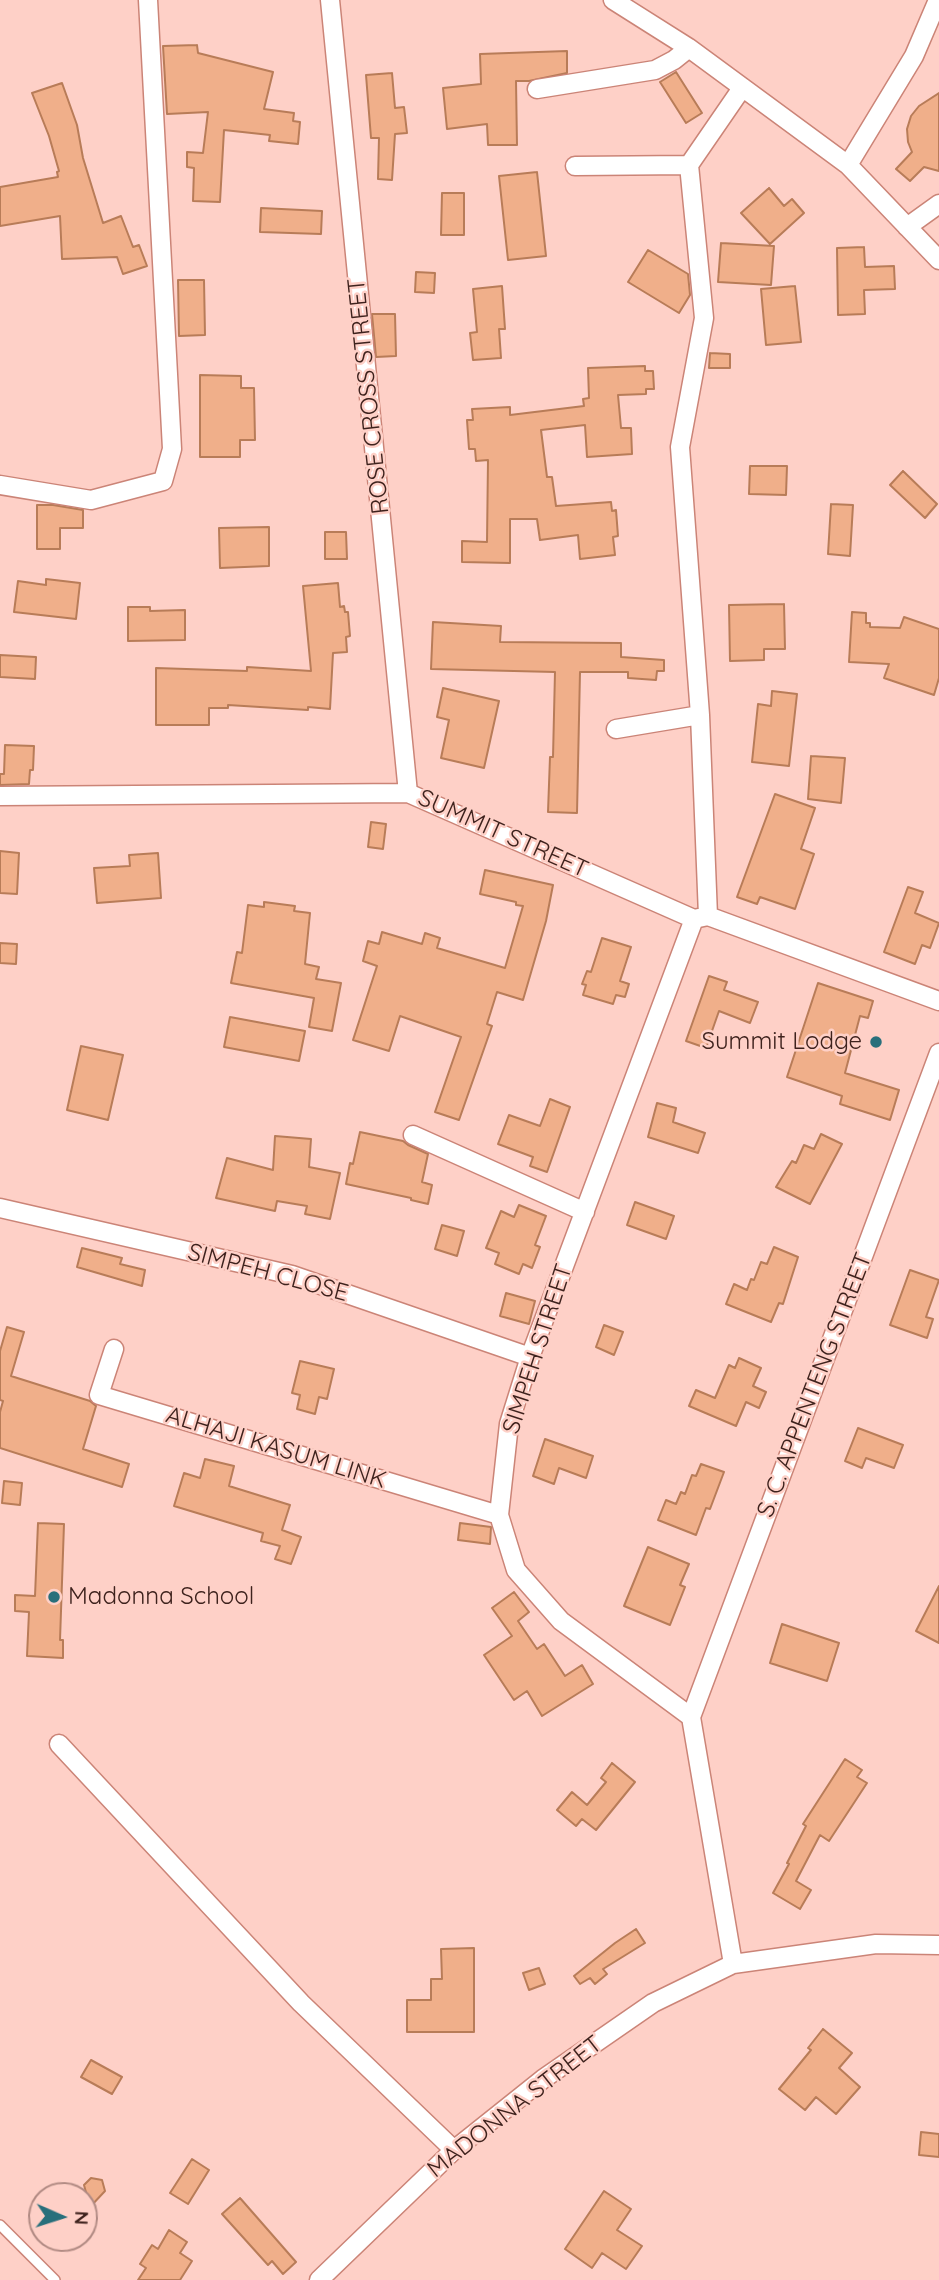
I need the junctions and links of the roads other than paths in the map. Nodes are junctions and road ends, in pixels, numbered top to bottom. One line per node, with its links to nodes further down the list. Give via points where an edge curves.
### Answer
1 (148, 0): 14 (street, via 172,449 163,481 91,500)
2 (330, 0): 17 (street, ROSE CROSS STREET)
3 (613, 0): 5 (street)
4 (938, 0): 9 (street, via 914,56)
5 (689, 48): 6 (street); 7 (street, via 655,70)
6 (742, 88): 8 (street); 9 (street)
7 (537, 89)
8 (689, 165): 10 (street); 15 (street, via 704,318 680,447)
9 (848, 165): 12 (street)
10 (575, 166)
11 (939, 204): 12 (street)
12 (907, 227): 13 (street)
13 (939, 260)
14 (0, 485)
15 (700, 715): 16 (street); 19 (street)
16 (617, 729)
17 (408, 793): 18 (street, SUMMIT STREET); 19 (street, SUMMIT STREET)
18 (0, 796)
19 (701, 917): 20 (street, SUMMIT STREET); 24 (street, SIMPEH STREET)
20 (939, 1001)
21 (939, 1054): 28 (street, S. C. APPENTENG STREET)
22 (413, 1135): 24 (street)
23 (0, 1208): 26 (street, SIMPEH CLOSE, via 292,1275)
24 (585, 1212): 26 (street, SIMPEH STREET)
25 (114, 1349): 27 (street, ALHAJI KASUM LINK, via 99,1395)
26 (530, 1357): 27 (street, SIMPEH STREET, via 509,1424)
27 (499, 1515): 28 (street, SIMPEH STREET, via 516,1570 561,1621)
28 (691, 1717): 31 (street)
29 (59, 1744): 32 (street, via 301,2003)
30 (939, 1945): 31 (street, MADONNA STREET, via 876,1944)
31 (733, 1964): 32 (street, MADONNA STREET, via 653,2003 543,2079)
32 (454, 2150): 35 (street, MADONNA STREET)
33 (0, 2225): 34 (lane)
34 (55, 2280)
35 (319, 2280)

